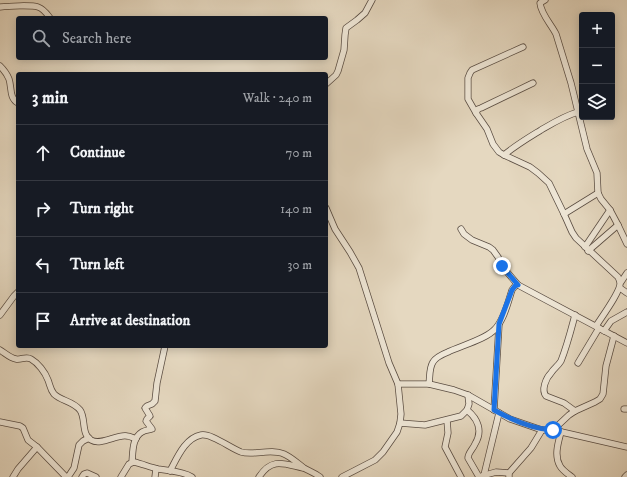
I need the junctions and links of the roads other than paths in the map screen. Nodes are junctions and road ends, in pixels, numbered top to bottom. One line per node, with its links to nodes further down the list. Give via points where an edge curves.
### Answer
1 (372, 0): 7 (street, via 365,13 346,28 344,50 338,71)
2 (545, 0): 10 (street, via 540,6 556,34)
3 (0, 7): 4 (street, via 38,7)
4 (48, 16)
5 (523, 47): 11 (street, via 472,70 468,78 468,99)
6 (0, 66): 9 (street, via 6,72 11,94)
7 (328, 82)
8 (533, 84): 11 (street, via 481,108)
9 (16, 102)
10 (578, 112): 12 (street, via 552,122); 13 (street, via 587,149 597,173)
11 (476, 113): 12 (street, via 484,124 492,144)
12 (504, 155): 16 (street, via 530,166 549,183)
13 (598, 192): 14 (street); 16 (street)
14 (610, 210): 17 (street); 20 (street)
15 (328, 212): 36 (street, via 358,268)
16 (564, 214): 20 (street, via 572,232)
17 (618, 224): 19 (street); 20 (street)
18 (461, 230): 22 (street, via 472,240 493,250)
19 (627, 244)
20 (586, 249): 23 (street, via 618,277)
21 (627, 273): 23 (street)
22 (518, 285): 28 (street); 29 (street, via 512,290)
23 (620, 285): 24 (street); 30 (street)
24 (627, 293)
25 (16, 294): 27 (street)
26 (627, 312): 30 (street)
27 (0, 315)
28 (575, 315): 30 (street); 40 (street, via 561,361 548,376 544,394 564,402)
29 (499, 324): 37 (street, via 488,335 438,357 430,370); 41 (street)
30 (599, 328): 31 (street); 35 (street)
31 (614, 336): 32 (street); 40 (street, via 606,366 603,394 600,399)
32 (627, 343)
33 (165, 348): 49 (street, via 155,401 145,408 150,416 146,421 152,429 142,432)
34 (0, 350): 48 (street, via 16,359 33,360 44,373 51,390 80,410)
35 (578, 363)
36 (398, 384): 37 (street); 44 (street)
37 (430, 384): 38 (street)
38 (468, 395): 39 (street); 41 (street)
39 (467, 410): 42 (street, via 461,416); 57 (street, via 475,418 478,428 477,442 468,458)
40 (575, 411): 46 (street)
41 (496, 412): 45 (street); 57 (street)
42 (447, 420): 44 (street, via 425,425); 68 (street, via 445,447)
43 (0, 422): 50 (street, via 23,428 26,438)
44 (400, 423): 67 (street, via 391,442 375,460)
45 (542, 430): 46 (street); 56 (street)
46 (553, 430): 47 (street)
47 (561, 432): 51 (street); 69 (street, via 557,450 559,465)
48 (89, 438): 49 (street, via 96,442 124,436); 59 (street, via 79,445 74,468)
49 (136, 439): 52 (street)
50 (37, 447): 58 (street); 59 (street)
51 (627, 447)
52 (132, 462): 53 (street); 62 (street)
53 (156, 469): 55 (street); 63 (street)
54 (306, 469): 55 (street, via 282,453 241,452 203,434 185,446); 65 (street, via 279,463 268,467); 66 (street)
55 (170, 471): 64 (street)
56 (509, 475): 57 (street, via 496,472)
57 (481, 476)
58 (13, 477)
59 (67, 477)
60 (82, 477): 61 (street, via 87,473)
61 (96, 477)
62 (121, 477)
63 (155, 477)
64 (192, 477)
65 (259, 477)
66 (320, 477)
67 (342, 477)
68 (461, 477)
69 (572, 477)

